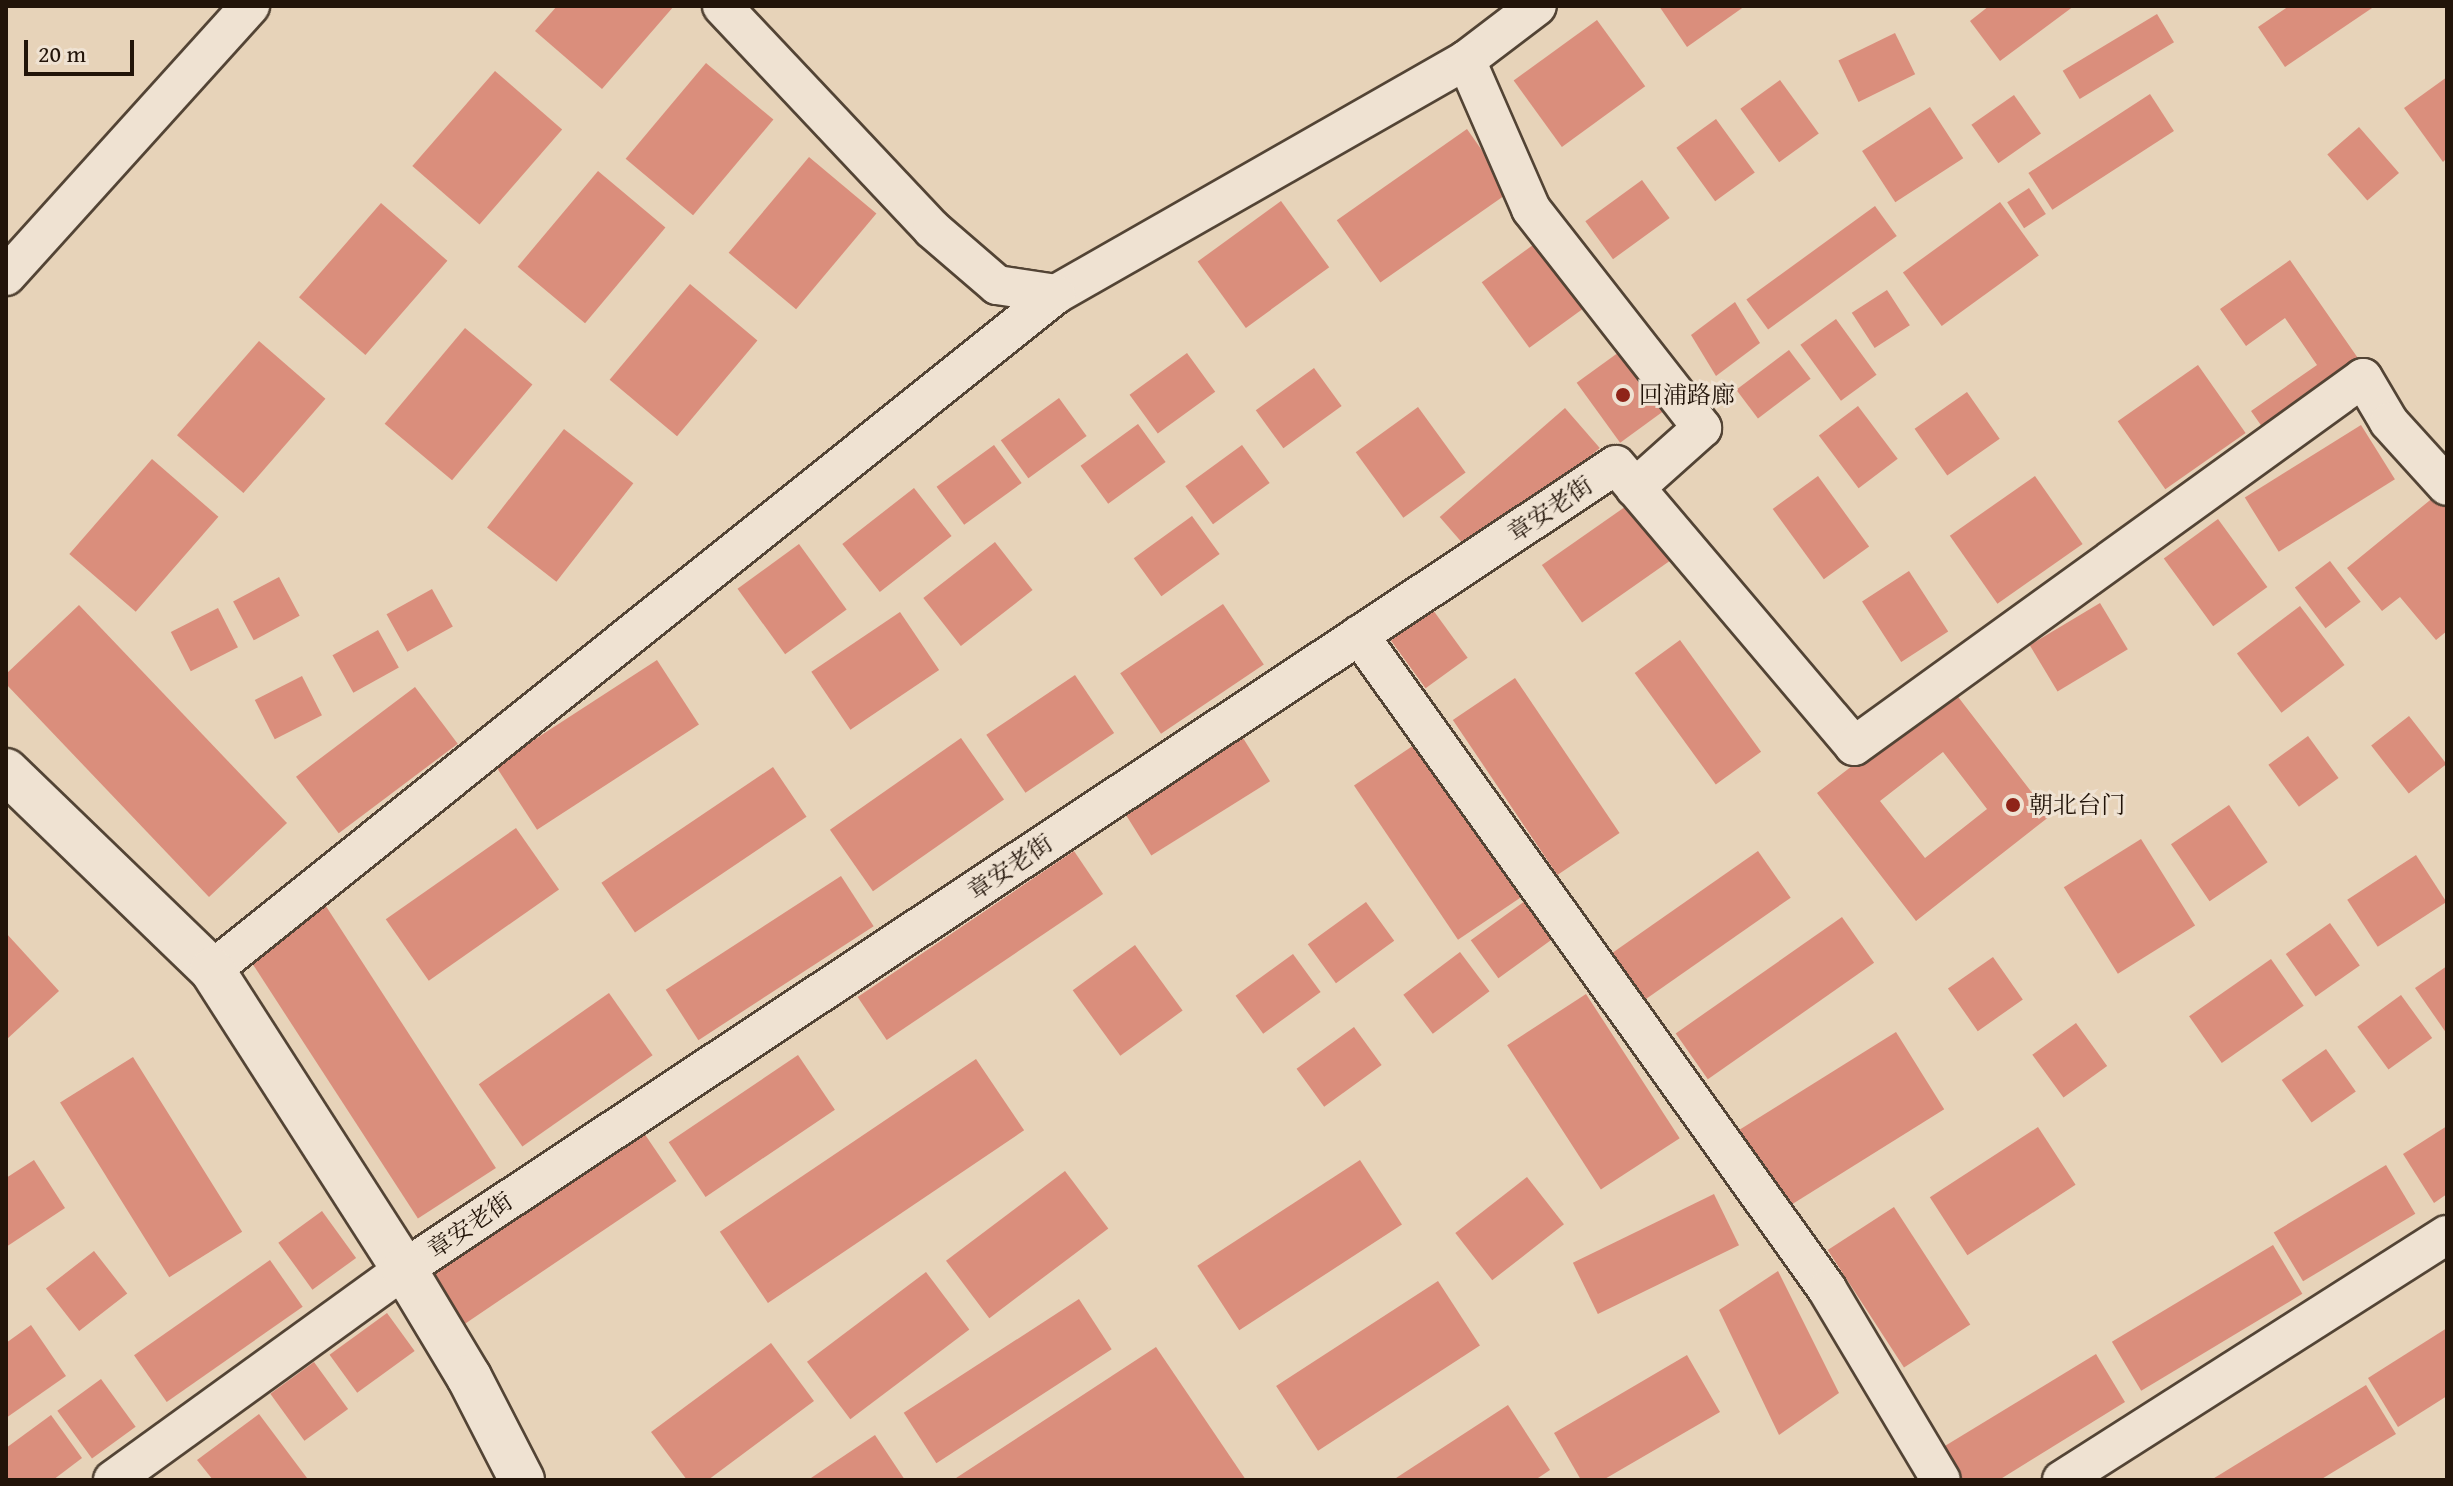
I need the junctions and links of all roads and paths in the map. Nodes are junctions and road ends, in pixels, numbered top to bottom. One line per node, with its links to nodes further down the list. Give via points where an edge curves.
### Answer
1 (250, 6): 5 (street)
2 (722, 6): 6 (street, via 932,229 997,285)
3 (1537, 6): 4 (street)
4 (1466, 60): 6 (street); 7 (street, 章安老街, via 1531,209 1702,428)
5 (6, 276)
6 (1056, 294): 11 (street)
7 (1626, 476): 8 (street, via 1854,746 2363,378 2389,422); 9 (street, 章安老街)
8 (2447, 486)
9 (1359, 635): 13 (street, 章安老街); 16 (street, via 1827,1289)
10 (6, 771): 11 (street)
11 (212, 970): 13 (street)
12 (2447, 1235): 17 (street)
13 (404, 1269): 14 (street, 章安老街); 15 (street, via 469,1377)
14 (113, 1480)
15 (522, 1480)
16 (1941, 1480)
17 (2062, 1480)

